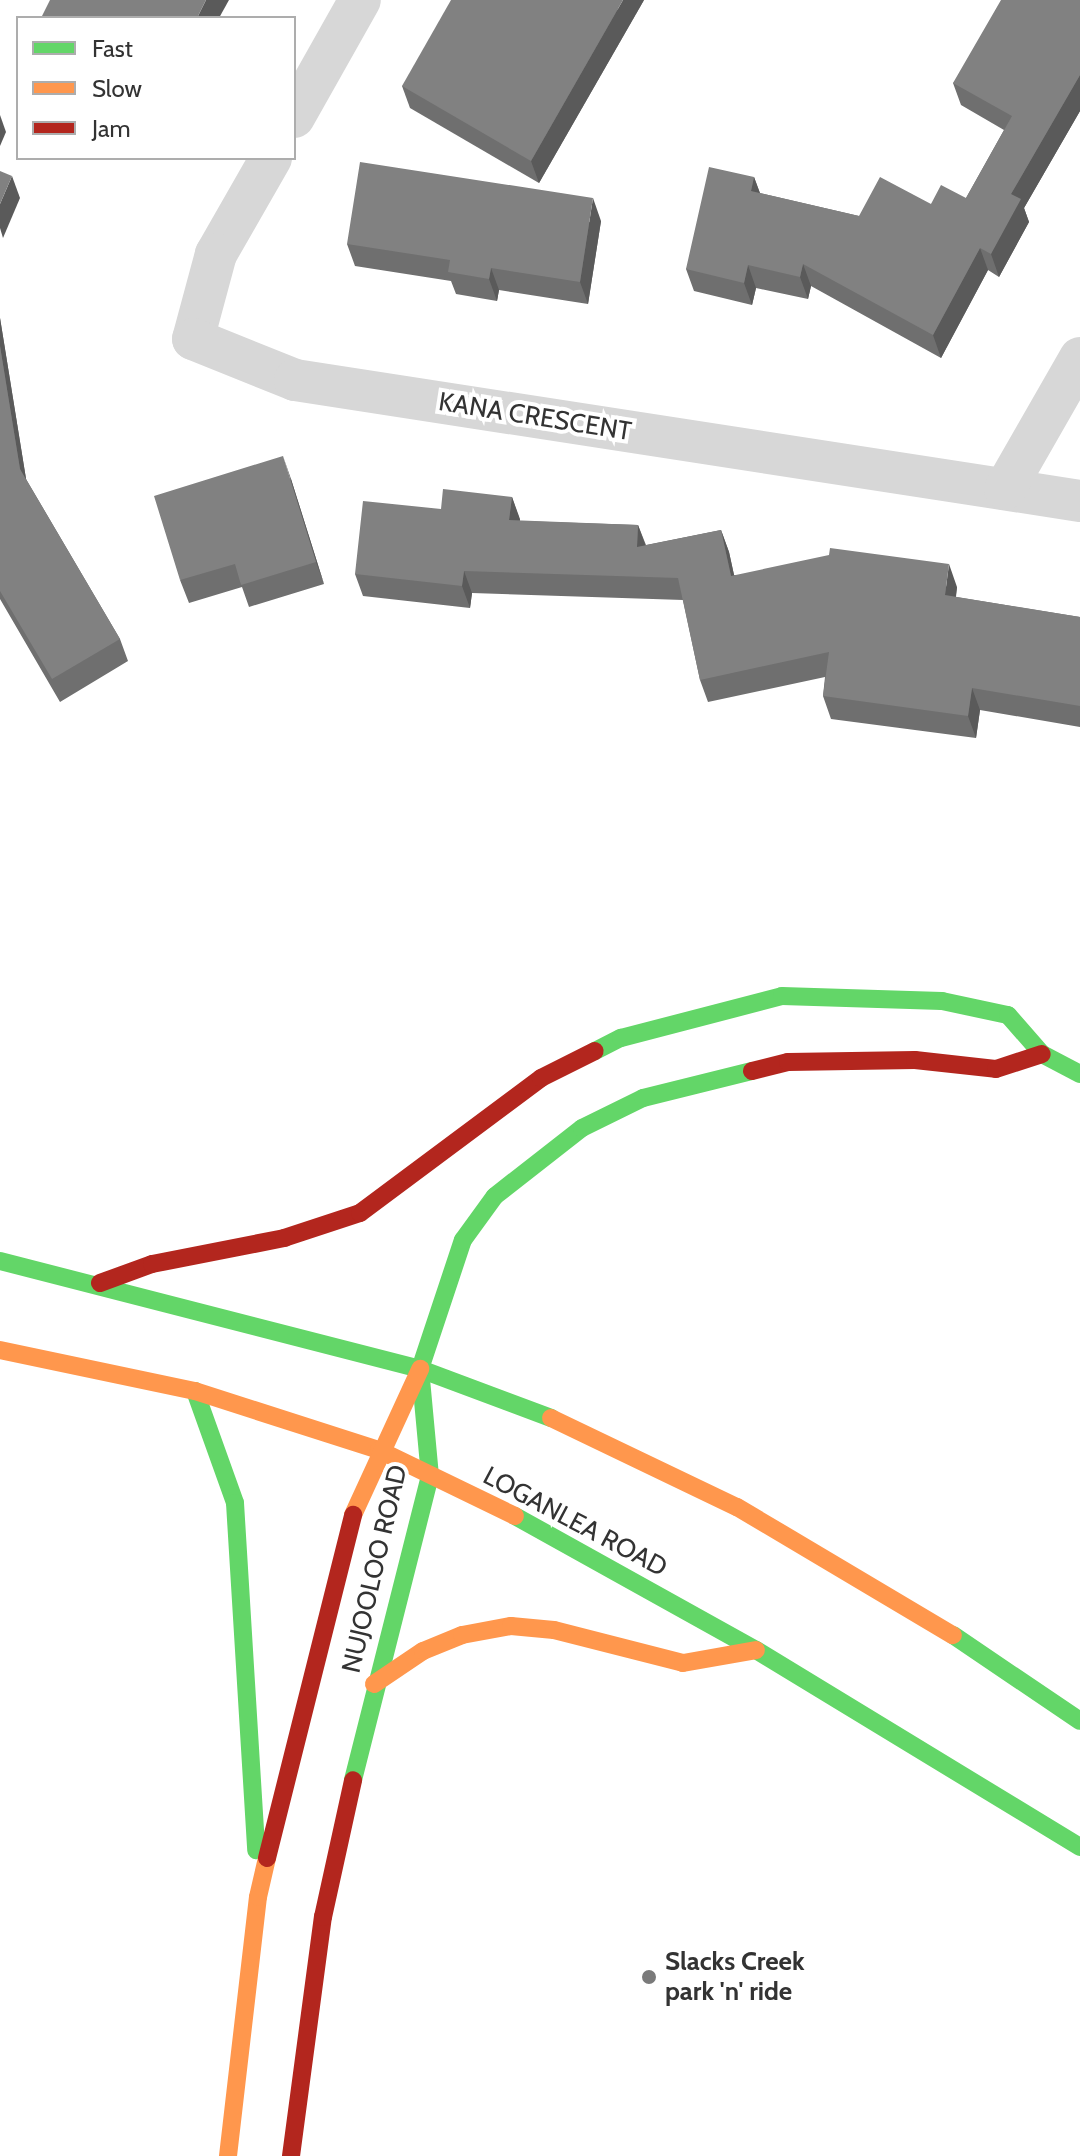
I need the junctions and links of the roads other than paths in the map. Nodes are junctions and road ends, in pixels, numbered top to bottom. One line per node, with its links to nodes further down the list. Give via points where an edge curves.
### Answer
1 (360, 0): 2 (street)
2 (296, 113)
3 (270, 160): 5 (street, KANA CRESCENT, via 216,254 193,339 295,380)
4 (1080, 358): 5 (street)
5 (1005, 489): 6 (street, KANA CRESCENT)
6 (1080, 501)
7 (1042, 1054): 8 (main road); 10 (main road, via 1008,1015 942,1001 782,996 705,1013 621,1038 541,1078 360,1213 284,1238 152,1264); 12 (main road, via 996,1069 915,1060 788,1062 643,1098 582,1128 495,1196 463,1240)
8 (1080, 1074)
9 (0, 1261): 10 (main road)
10 (100, 1283): 12 (main road)
11 (0, 1350): 13 (main road, LOGANLEA ROAD)
12 (420, 1369): 14 (main road, NUJOOLOO ROAD); 15 (main road, NUJOOLOO ROAD); 18 (main road, via 564,1423 737,1507 953,1635)
13 (195, 1391): 14 (main road, LOGANLEA ROAD); 20 (main road, via 235,1503)
14 (379, 1450): 15 (main road, LOGANLEA ROAD); 20 (main road, NUJOOLOO ROAD, via 347,1527)
15 (430, 1476): 16 (main road, LOGANLEA ROAD, via 515,1516); 17 (main road, NUJOOLOO ROAD)
16 (756, 1650): 17 (main road, via 683,1663 554,1630 511,1626 462,1635 423,1651); 19 (main road, LOGANLEA ROAD)
17 (374, 1684): 22 (main road, NUJOOLOO ROAD, via 323,1917)
18 (1080, 1721)
19 (1080, 1847)
20 (258, 1897): 21 (main road, NUJOOLOO ROAD)
21 (228, 2156)
22 (291, 2156)

